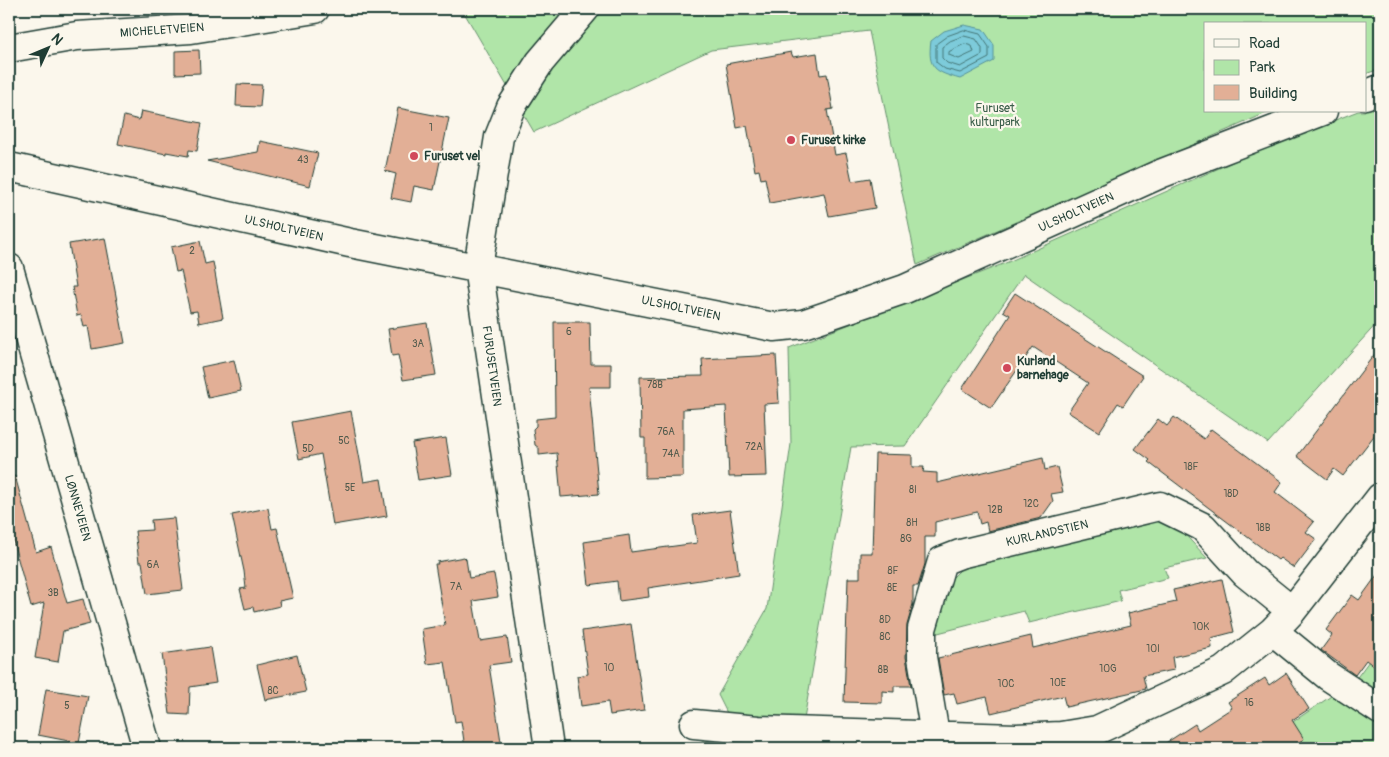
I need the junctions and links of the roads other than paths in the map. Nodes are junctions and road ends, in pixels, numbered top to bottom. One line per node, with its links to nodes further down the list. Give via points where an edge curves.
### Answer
1 (315, 9): 3 (street, MICHELETVEIEN, via 191,29 77,36)
2 (585, 9): 8 (street, FURUSETVEIEN, via 532,72 511,107 499,137)
3 (9, 48)
4 (1380, 89): 5 (street)
5 (1366, 95)
6 (1320, 112): 8 (street, ULSHOLTVEIEN, via 1160,174 905,289 803,324 774,327)
7 (9, 167): 8 (street, ULSHOLTVEIEN, via 350,243)
8 (478, 266): 17 (street, FURUSETVEIEN)
9 (9, 268): 16 (street, LØNNEVEIEN)
10 (1380, 498): 11 (street)
11 (1292, 610): 12 (street); 15 (street, KURLANDSTIEN, via 1245,572 1203,527 1160,506 960,554 942,562 922,628 922,657)
12 (1273, 630): 13 (street, via 1328,676); 15 (street, via 1223,670 1097,730 1016,738)
13 (1380, 710)
14 (694, 724): 15 (street, via 758,730)
15 (935, 735)
16 (147, 748)
17 (549, 748)

